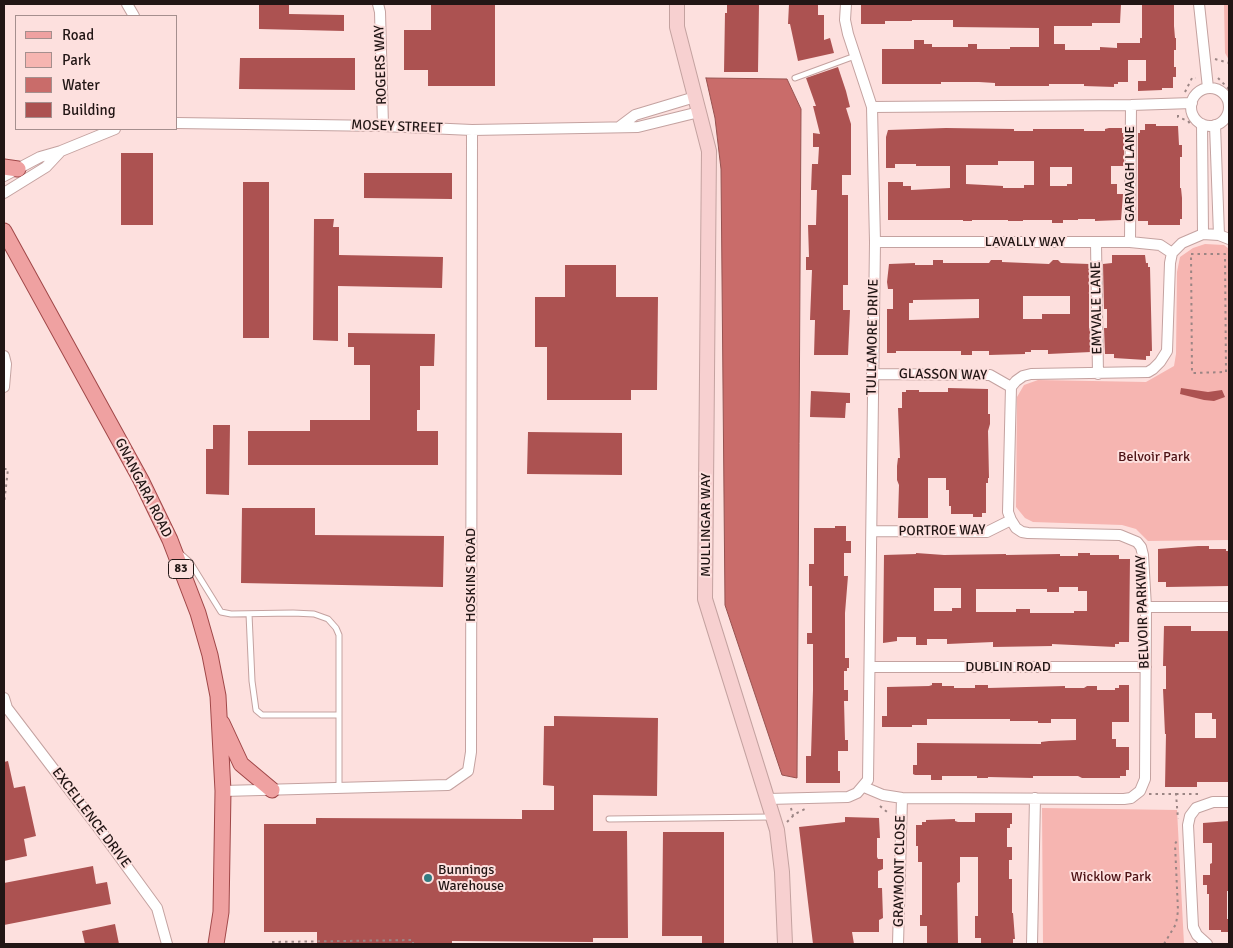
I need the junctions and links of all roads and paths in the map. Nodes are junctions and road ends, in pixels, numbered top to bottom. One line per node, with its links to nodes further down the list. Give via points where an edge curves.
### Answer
1 (127, 4): 6 (street)
2 (378, 4): 21 (street, ROGERS WAY)
3 (677, 4): 12 (street, MULLINGAR WAY, via 677,27)
4 (846, 4): 7 (street, TULLAMORE DRIVE, via 845,20)
5 (1199, 4): 11 (street)
6 (133, 15)
7 (855, 56): 10 (lane); 15 (street, TULLAMORE DRIVE)
8 (1210, 59): 9 (path)
9 (1229, 63)
10 (795, 78)
11 (1208, 88): 13 (street, via 1198,92); 16 (street, via 1220,91)
12 (695, 97): 17 (street, MULLINGAR WAY); 22 (street, via 636,115)
13 (1192, 103): 14 (street); 19 (street, via 1193,115)
14 (1131, 106): 15 (street); 34 (street, GARVAGH LANE)
15 (872, 107): 33 (street, TULLAMORE DRIVE)
16 (1229, 107): 20 (street, via 1224,119)
17 (699, 112): 22 (street, MOSEY STREET, via 638,127); 63 (street, MULLINGAR WAY, via 709,151 705,599)
18 (178, 123): 21 (street, MOSEY STREET)
19 (1202, 124): 20 (street); 30 (street)
20 (1216, 125): 31 (street)
21 (383, 126): 24 (street, MOSEY STREET)
22 (618, 127): 24 (street, MOSEY STREET)
23 (112, 130): 25 (street)
24 (472, 130): 57 (street, HOSKINS ROAD, via 471,752 468,771 448,785)
25 (60, 151): 26 (street); 28 (street, via 46,168)
26 (11, 168): 27 (street)
27 (4, 176)
28 (4, 193)
29 (4, 232): 47 (main road, GNANGARA ROAD / 83, via 141,480)
30 (1203, 234): 31 (street); 36 (street, via 1182,243)
31 (1219, 235): 32 (street)
32 (1229, 239)
33 (875, 242): 35 (street, LAVALLY WAY); 39 (street, TULLAMORE DRIVE)
34 (1130, 242): 35 (street, LAVALLY WAY); 36 (street, LAVALLY WAY, via 1160,245)
35 (1096, 243): 40 (street, EMYVALE LANE)
36 (1172, 254): 40 (street, via 1168,341 1163,358 1148,372)
37 (1225, 254): 37 (path, via 1226,372 1192,372 1191,254)
38 (4, 356): 41 (street)
39 (872, 374): 42 (street, GLASSON WAY, via 990,375); 46 (street, TULLAMORE DRIVE)
40 (1098, 374): 42 (street, via 1031,374 1023,376)
41 (4, 387)
42 (1011, 387): 45 (street, via 1008,512)
43 (4, 469): 44 (path, via 8,469)
44 (4, 504)
45 (1011, 520): 46 (street, PORTROE WAY, via 987,532); 48 (street, BELVOIR PARKWAY, via 1022,532 1112,534 1132,539 1143,555)
46 (872, 532): 51 (street, TULLAMORE DRIVE)
47 (173, 548): 50 (lane, via 190,562 220,612); 54 (main road, GNANGARA ROAD / 83, via 210,655)
48 (1146, 607): 49 (street); 52 (street, BELVOIR PARKWAY)
49 (1229, 607)
50 (250, 614): 55 (lane, via 307,614 328,619 336,628 339,635); 55 (lane, via 256,710 267,715)
51 (870, 667): 52 (street, DUBLIN ROAD); 56 (street, TULLAMORE DRIVE, via 869,772)
52 (1146, 667): 58 (street, BELVOIR PARKWAY, via 1145,779)
53 (5, 705): 70 (street, EXCELLENCE DRIVE, via 157,908)
54 (219, 715): 59 (main road, via 241,764); 60 (main road, GNANGARA ROAD / 83)
55 (339, 715): 57 (lane)
56 (864, 787): 61 (street); 63 (street, via 848,797)
57 (339, 788): 59 (street, HOSKINS ROAD)
58 (1141, 789): 62 (street, via 1131,798 1124,799); 67 (path, via 1148,794 1176,794)
59 (272, 790): 60 (street, HOSKINS ROAD)
60 (223, 791): 71 (main road, GNANGARA ROAD / 83, via 221,912)
61 (902, 798): 62 (street); 74 (street, GRAYMONT CLOSE)
62 (1035, 798): 75 (street)
63 (768, 799): 65 (street, MULLINGAR WAY)
64 (1229, 802): 77 (street, via 1213,802 1196,808 1188,825 1193,927)
65 (773, 817): 66 (lane); 73 (street, MULLINGAR WAY, via 782,872)
66 (609, 819)
67 (1178, 821)
68 (1179, 838): 76 (path, via 1175,844 1178,911 1176,924)
69 (272, 942): 72 (path, via 413,940)
70 (167, 944)
71 (216, 944)
72 (413, 944)
73 (785, 944)
74 (898, 944)
75 (1032, 944)
76 (1164, 944)
77 (1207, 944)

